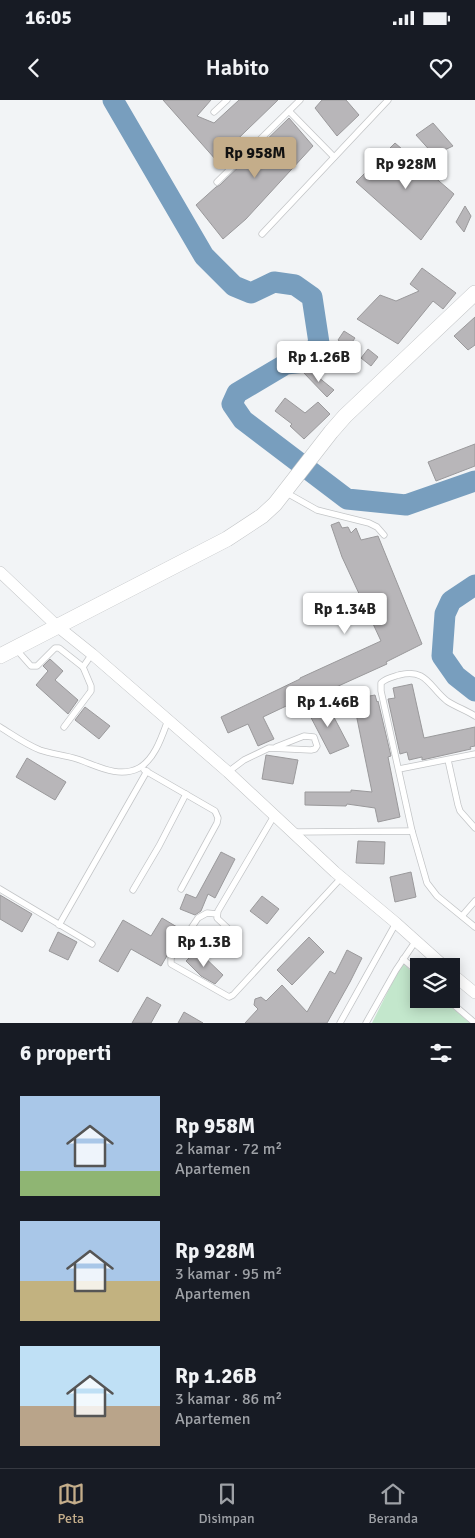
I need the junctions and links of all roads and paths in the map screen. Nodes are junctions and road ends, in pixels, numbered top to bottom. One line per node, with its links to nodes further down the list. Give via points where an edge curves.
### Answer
1 (227, 100): 5 (lane)
2 (300, 100): 4 (lane)
3 (388, 100): 6 (lane)
4 (288, 111): 6 (lane); 7 (lane)
5 (214, 112)
6 (334, 157): 8 (lane)
7 (217, 182)
8 (262, 234)
9 (475, 293): 10 (street, via 344,416)
10 (285, 492): 11 (lane, via 317,510 369,523); 13 (street, via 262,516 238,532)
11 (384, 535)
12 (0, 572): 13 (street)
13 (56, 626): 14 (street); 15 (street)
14 (15, 648): 16 (street); 17 (lane, via 31,666 37,666 55,648 59,648)
15 (92, 654): 17 (lane); 19 (street)
16 (0, 656)
17 (83, 668): 21 (lane, via 91,691)
18 (475, 716): 26 (lane, via 447,700 426,678 417,674 384,680 381,691)
19 (168, 720): 25 (lane, via 151,756); 28 (street)
20 (0, 727): 25 (lane, via 40,750 108,770 122,773)
21 (64, 727)
22 (276, 747): 22 (lane, via 311,750 317,743 314,737 304,736); 28 (lane, via 262,750)
23 (475, 754): 24 (lane)
24 (448, 760): 26 (lane); 31 (lane, via 460,811)
25 (140, 767): 27 (lane)
26 (399, 769): 32 (lane)
27 (147, 772): 29 (lane); 42 (lane)
28 (228, 772): 30 (street)
29 (186, 794): 36 (lane, via 215,811 218,818); 37 (lane)
30 (274, 816): 33 (street); 39 (lane)
31 (475, 828)
32 (412, 831): 33 (lane); 40 (lane, via 427,883 437,896)
33 (291, 832): 34 (street)
34 (342, 877): 39 (lane, via 229,997 170,962 198,918 207,913); 41 (street)
35 (0, 889): 42 (lane)
36 (181, 889)
37 (133, 890)
38 (475, 901): 40 (lane)
39 (218, 914): 44 (lane, via 219,920)
40 (462, 916): 43 (lane)
41 (396, 922): 45 (street); 53 (lane)
42 (59, 925): 46 (lane)
43 (475, 927)
44 (236, 935)
45 (415, 942): 47 (street); 48 (lane)
46 (92, 944)
47 (434, 958)
48 (403, 959): 49 (lane); 54 (lane)
49 (410, 965)
50 (460, 980): 51 (street)
51 (475, 993)
52 (458, 1008): 55 (lane)
53 (340, 1023)
54 (366, 1023)
55 (475, 1023)

